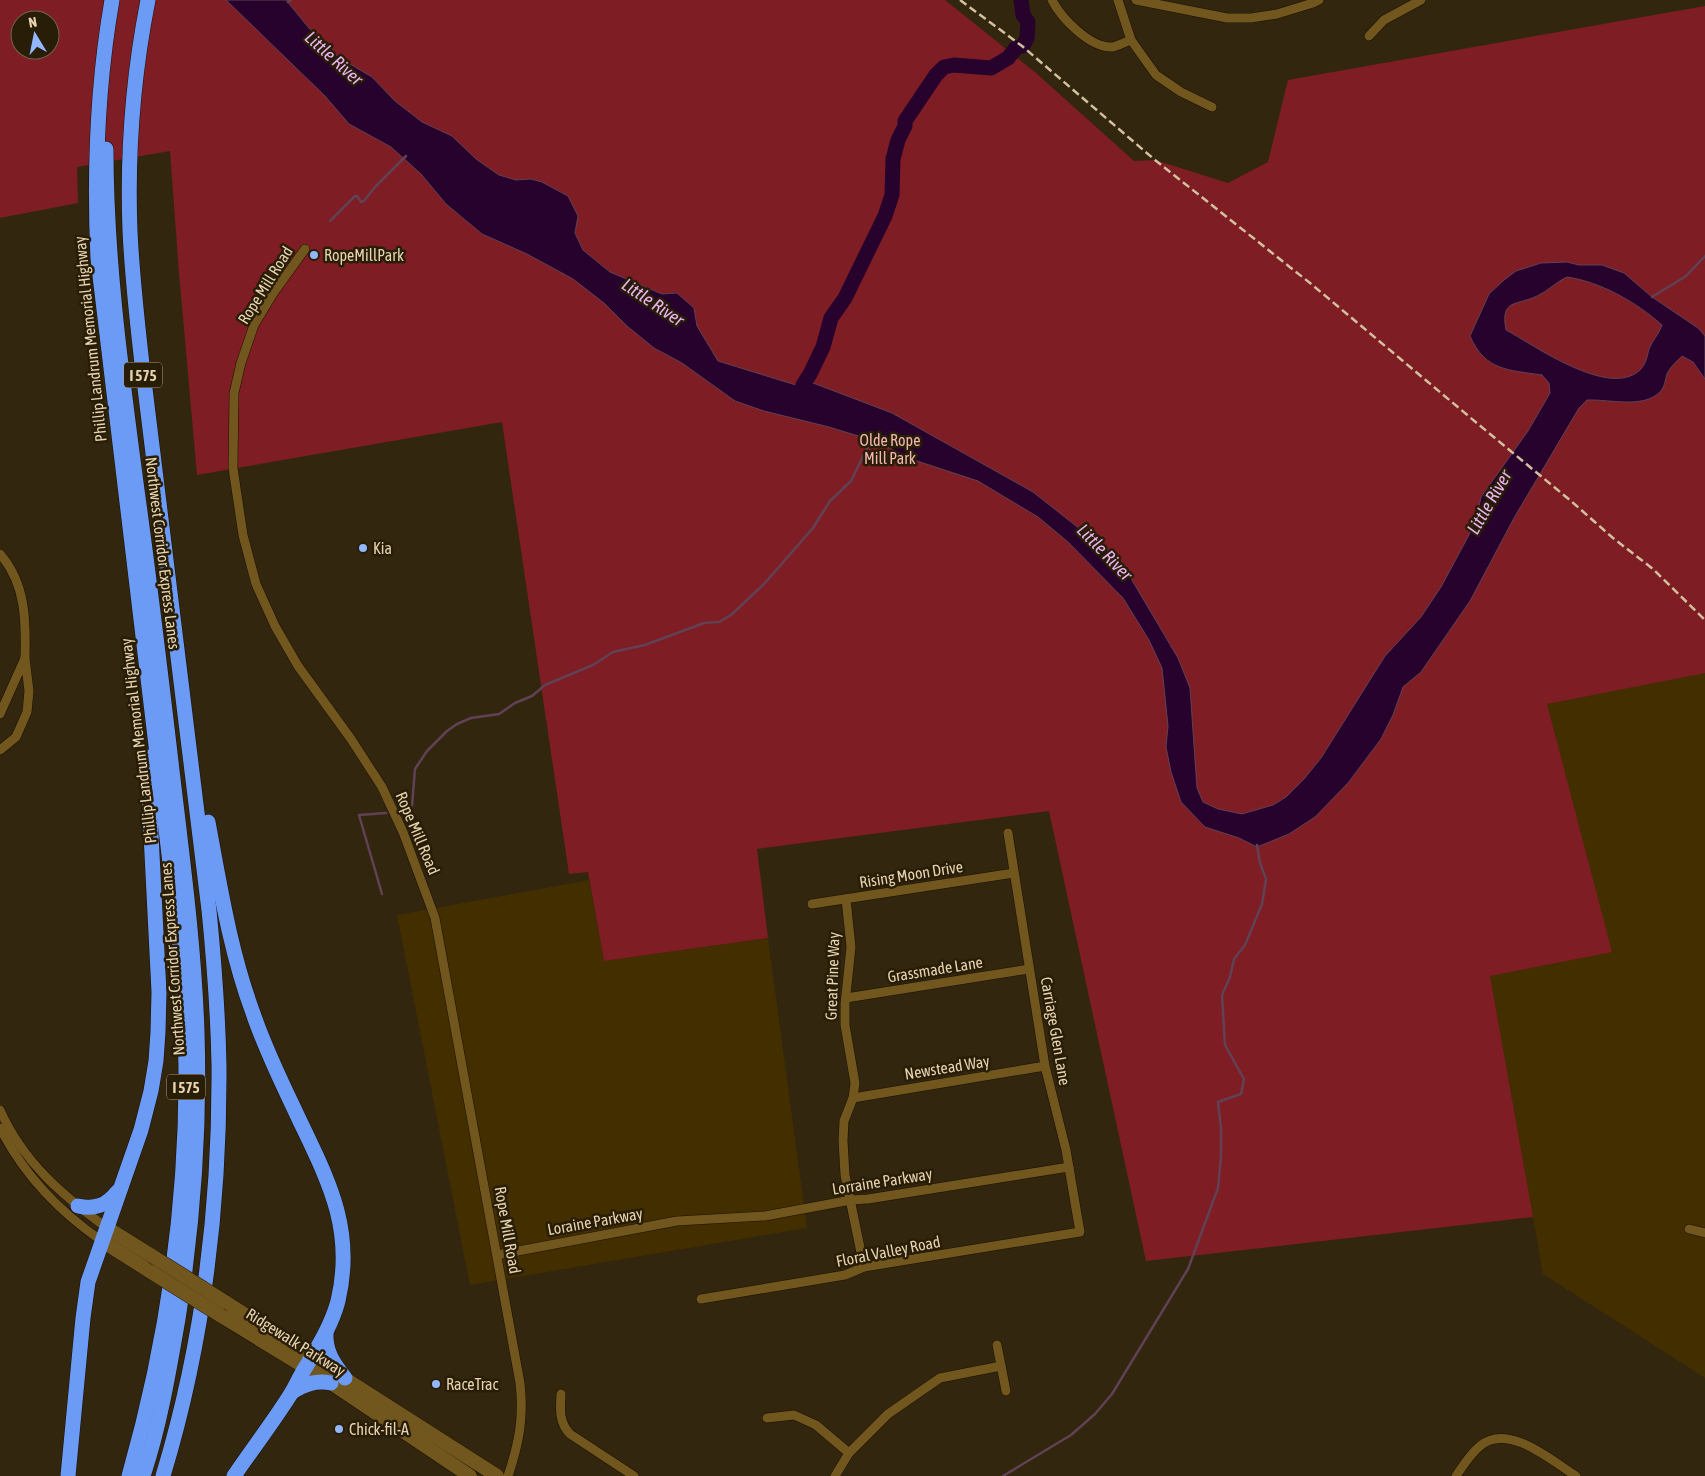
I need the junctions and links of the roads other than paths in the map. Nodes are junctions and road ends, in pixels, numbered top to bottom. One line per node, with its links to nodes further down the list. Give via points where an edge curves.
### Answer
1 (112, 0): 10 (highway, Phillip Landrum Memorial Highway / I 575)
2 (148, 0): 17 (highway, I 575, via 137,63 130,143 130,232 142,364)
3 (1052, 0): 9 (street, via 1067,20 1100,46 1114,47)
4 (1118, 0): 9 (street)
5 (1136, 0): 6 (street, via 1227,18 1277,14)
6 (1319, 0)
7 (1421, 0): 8 (street, via 1384,20)
8 (1369, 36)
9 (1131, 40): 11 (street, via 1156,75)
10 (101, 80): 15 (highway, Phillip Landrum Memorial Highway / I 575, via 96,183 100,280); 54 (highway, Northwest Corridor Express Lanes, via 112,278 186,889 197,1033 195,1140 187,1254 167,1380)
11 (1212, 107)
12 (305, 249): 38 (street, Rope Mill Road, via 254,325 234,393 233,468 243,534 256,584 275,626 298,666 382,787 422,879 435,918 446,972)
13 (0, 554): 14 (street, via 22,592)
14 (26, 658): 16 (street); 18 (street, via 27,712 16,736)
15 (150, 694): 30 (highway, via 149,795 158,1032 147,1110); 53 (highway, Phillip Landrum Memorial Highway / I 575, via 179,940 186,1114 180,1214 166,1317 150,1398)
16 (0, 714)
17 (186, 722): 41 (highway, via 242,983 268,1051 329,1184 339,1215 343,1272 338,1301); 46 (highway, I 575, via 215,971 218,1065 211,1233)
18 (0, 750)
19 (1008, 833): 20 (street, Carriage Glen Lane)
20 (1014, 873): 21 (street, Rising Moon Drive); 23 (street, Carriage Glen Lane)
21 (846, 899): 22 (street, Rising Moon Drive); 24 (street, Great Pine Way, via 851,947)
22 (812, 904)
23 (1029, 969): 24 (street, Grassmade Lane); 25 (street, Carriage Glen Lane)
24 (846, 998): 26 (street, Great Pine Way, via 845,1026 855,1083)
25 (1045, 1066): 26 (street, Newstead Way); 29 (street, Carriage Glen Lane)
26 (853, 1098): 31 (street, Great Pine Way, via 844,1121 843,1141)
27 (0, 1110): 32 (street, via 30,1159 56,1188)
28 (0, 1128): 37 (street, via 38,1187 69,1217)
29 (1069, 1167): 31 (street, Lorraine Parkway); 35 (street, Carriage Glen Lane)
30 (120, 1189): 32 (highway, via 100,1206); 37 (highway)
31 (851, 1200): 33 (street, Lorraine Parkway, via 765,1216); 39 (street, Great Pine Way)
32 (78, 1206): 37 (street)
33 (699, 1220): 38 (street, Loraine Parkway, via 677,1221)
34 (1689, 1228): 36 (street)
35 (1080, 1232): 39 (street, Floral Valley Road)
36 (1705, 1233)
37 (104, 1234): 43 (main road, Ridgewalk Parkway, bridge, via 152,1256 225,1302); 43 (main road, Ridgewalk Parkway, bridge, via 150,1272 223,1317); 52 (highway, via 85,1299)
38 (497, 1255): 60 (street, Rope Mill Road, via 522,1398 521,1429)
39 (864, 1267): 40 (street, Floral Valley Road, via 845,1275)
40 (702, 1299)
41 (326, 1332): 43 (highway); 45 (highway, via 328,1352)
42 (998, 1345): 44 (street)
43 (309, 1362): 45 (main road, Ridgewalk Parkway); 48 (highway)
44 (1000, 1366): 47 (street); 51 (street, via 940,1378 888,1414)
45 (338, 1380): 48 (highway, via 312,1383); 58 (main road, Ridgewalk Parkway); 59 (main road, Ridgewalk Parkway)
46 (186, 1384): 55 (highway); 56 (highway, I 575)
47 (1006, 1391)
48 (292, 1392): 57 (highway)
49 (561, 1394): 61 (street, via 560,1414 570,1434)
50 (767, 1418): 51 (street, via 794,1415 816,1426)
51 (849, 1453): 62 (street)
52 (68, 1476)
53 (129, 1476)
54 (143, 1476)
55 (155, 1476)
56 (163, 1476)
57 (234, 1476)
58 (470, 1476)
59 (496, 1476)
60 (508, 1476)
61 (634, 1476)
62 (834, 1476)
63 (1456, 1476): 64 (street, via 1481,1444 1496,1438 1523,1442)
64 (1576, 1476)

